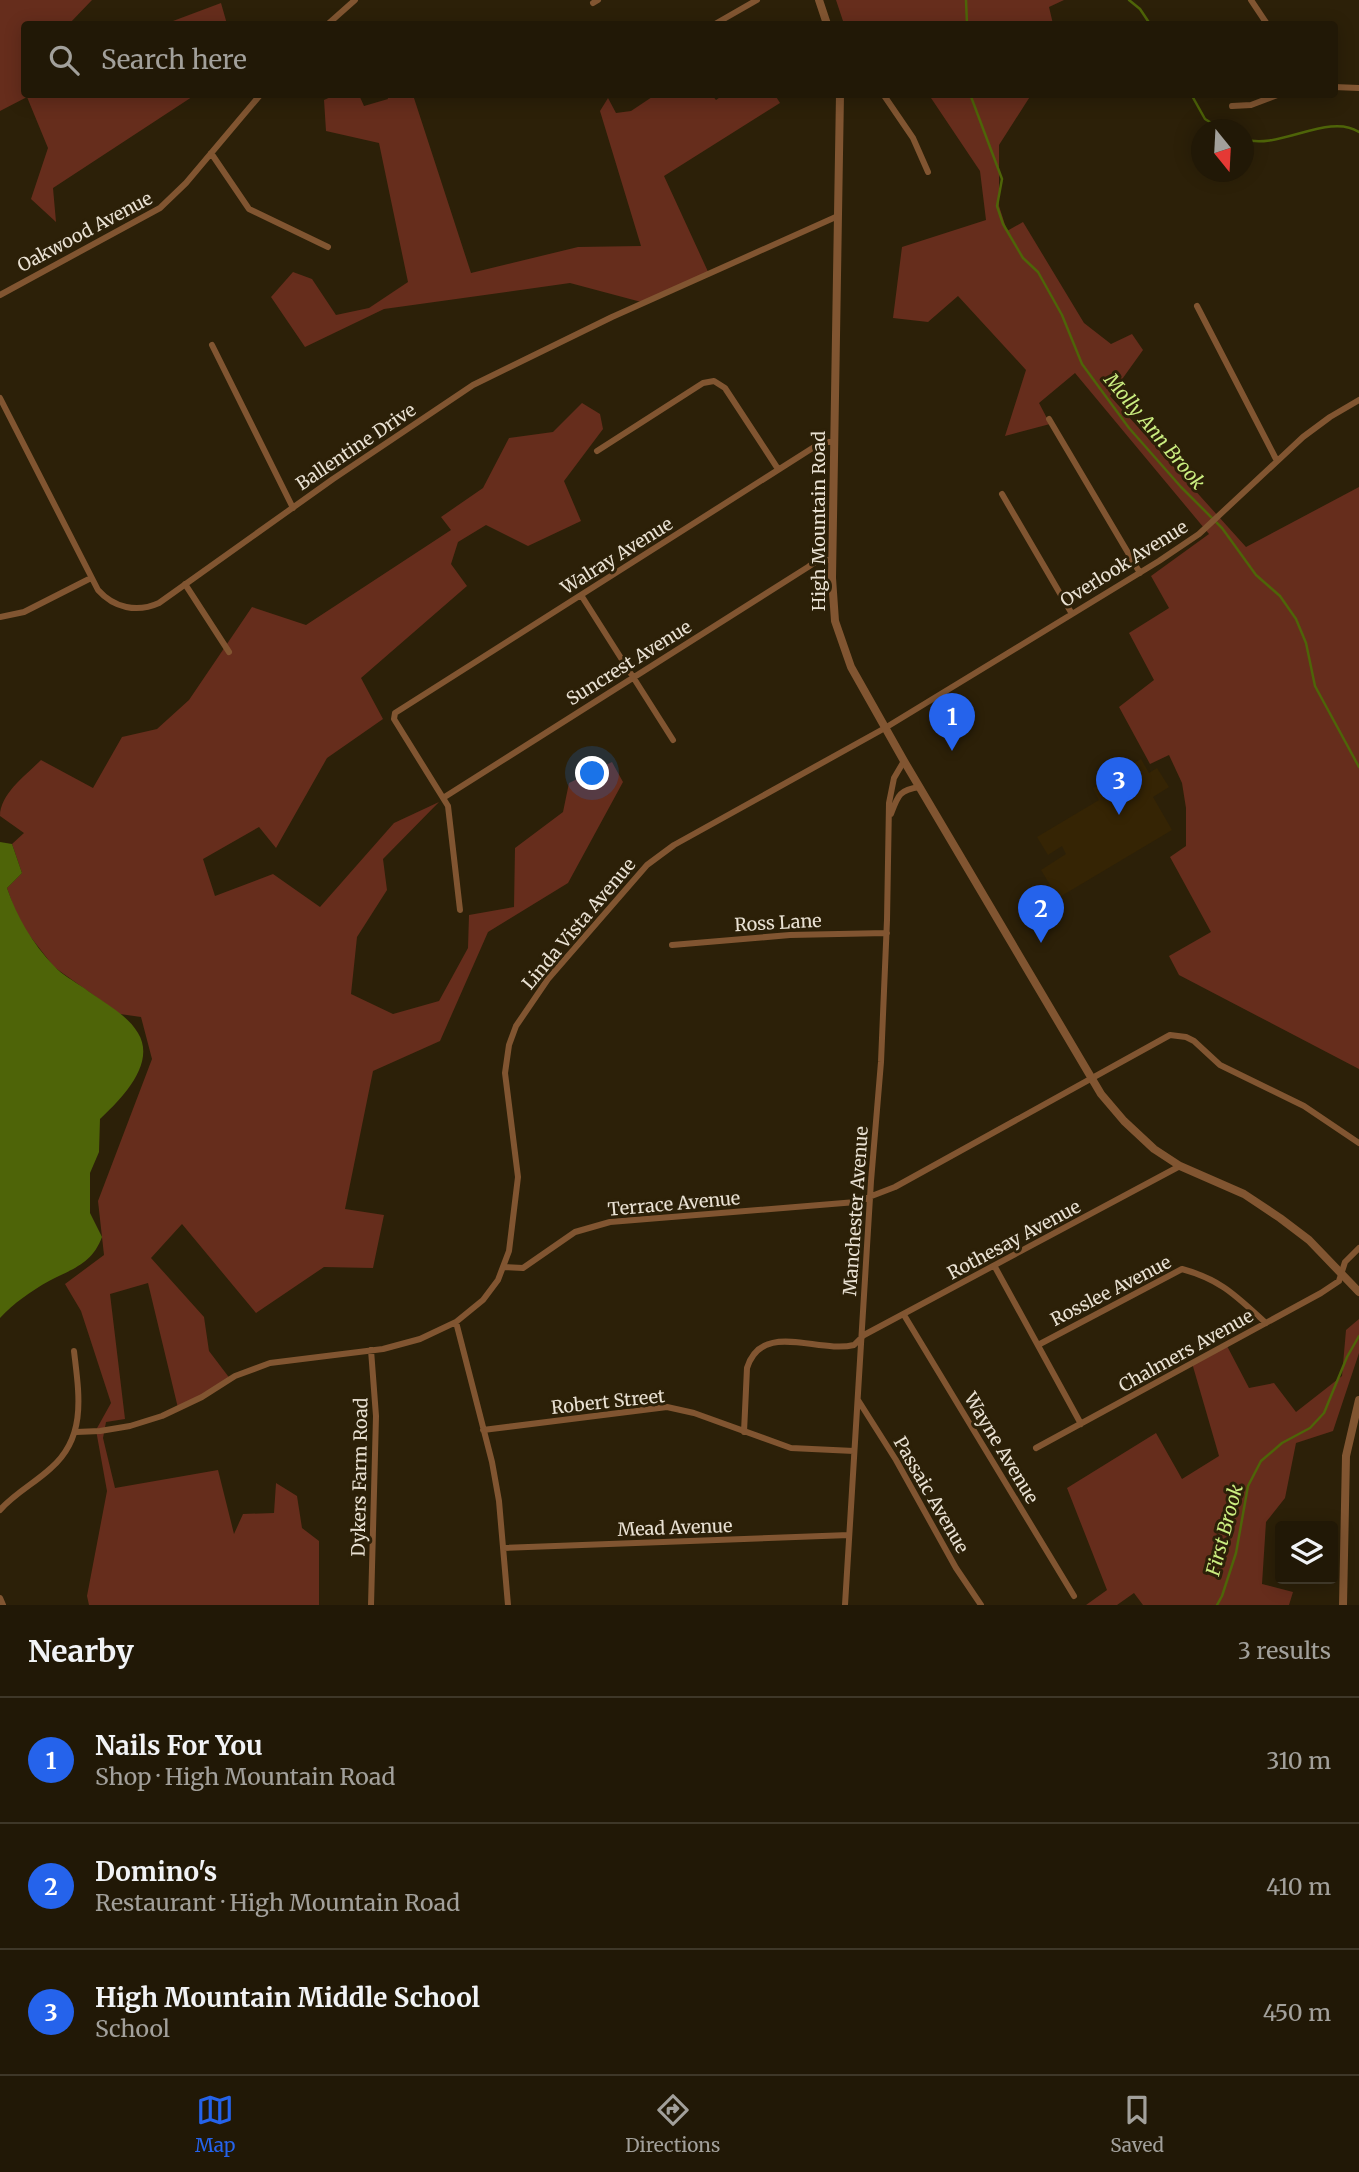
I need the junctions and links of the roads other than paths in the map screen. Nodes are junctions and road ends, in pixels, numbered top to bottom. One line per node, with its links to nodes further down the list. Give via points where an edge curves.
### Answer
1 (355, 0): 5 (street)
2 (757, 0): 6 (street)
3 (819, 0): 7 (street)
4 (1251, 0): 8 (street)
5 (331, 21)
6 (720, 21)
7 (827, 21)
8 (1265, 21)
9 (1338, 87): 10 (street)
10 (1359, 88)
11 (258, 98): 16 (street, Oakwood Avenue)
12 (840, 98): 18 (street, High Mountain Road)
13 (886, 98): 17 (street, via 913,138)
14 (1269, 98): 15 (street)
15 (1232, 106)
16 (211, 153): 19 (street, via 249,209); 20 (street, Oakwood Avenue, via 155,212)
17 (928, 172)
18 (838, 216): 26 (street, High Mountain Road); 31 (street, Ballentine Drive, via 473,385)
19 (328, 247)
20 (0, 295)
21 (1197, 306): 28 (street)
22 (212, 345): 31 (street)
23 (0, 398): 34 (street, Ballentine Drive)
24 (1359, 400): 28 (street, Overlook Avenue, via 1314,428)
25 (1049, 419): 33 (street)
26 (834, 442): 29 (street, Walray Avenue, via 822,442); 32 (street, High Mountain Road)
27 (597, 451): 29 (street, via 703,383 714,382 725,388)
28 (1277, 461): 33 (street, Overlook Avenue, via 1208,525)
29 (778, 470): 36 (street, Walray Avenue)
30 (1002, 494): 37 (street)
31 (293, 508): 35 (street, Ballentine Drive)
32 (832, 560): 40 (street, Suncrest Avenue, via 818,560); 41 (street, High Mountain Road, via 833,606 845,652)
33 (1140, 573): 37 (street, Overlook Avenue)
34 (91, 578): 35 (street, Ballentine Drive, via 107,598 135,609 159,603); 38 (street, via 24,612)
35 (185, 584): 39 (street)
36 (581, 595): 40 (street); 45 (street, Walray Avenue, via 395,713 394,719)
37 (1072, 614): 41 (street, Overlook Avenue)
38 (0, 617)
39 (229, 652)
40 (633, 677): 42 (street); 45 (street, Suncrest Avenue)
41 (885, 728): 43 (street, High Mountain Road); 55 (street, Linda Vista Avenue, via 656,857 548,979 516,1026 509,1045 505,1073 518,1177)
42 (673, 740)
43 (904, 761): 44 (street, High Mountain Road); 46 (street, Manchester Avenue, via 890,790)
44 (920, 786): 46 (street, Manchester Avenue, via 900,794); 50 (street, High Mountain Road)
45 (443, 798): 47 (street, via 448,806)
46 (889, 819): 48 (street, Manchester Avenue)
47 (460, 910)
48 (887, 933): 49 (street, Ross Lane); 53 (street, Manchester Avenue)
49 (672, 945)
50 (1092, 1078): 51 (street, Terrace Avenue, via 1165,1037 1178,1035 1196,1042 1220,1065 1304,1106); 52 (street, High Mountain Road, via 1137,1135); 53 (street, Terrace Avenue)
51 (1359, 1143)
52 (1180, 1166): 56 (street, Rothesay Avenue); 57 (street, High Mountain Road, via 1263,1206)
53 (870, 1198): 55 (street, Terrace Avenue, via 610,1222 575,1232 523,1268); 62 (street, Manchester Avenue)
54 (1359, 1248): 57 (street, Chalmers Avenue)
55 (503, 1267): 60 (street, via 483,1300)
56 (995, 1267): 59 (street, Rothesay Avenue); 63 (street)
57 (1342, 1272): 58 (street, High Mountain Road); 61 (street, Chalmers Avenue, via 1339,1281)
58 (1359, 1292)
59 (904, 1315): 62 (street, Rothesay Avenue); 77 (street, Wayne Avenue)
60 (456, 1322): 64 (street, via 420,1339); 69 (street)
61 (1266, 1323): 63 (street, Rosslee Avenue, via 1228,1288 1182,1269); 68 (street, Chalmers Avenue)
62 (861, 1339): 66 (street, Manchester Avenue); 71 (street, Rothesay Avenue, via 848,1347 777,1342 760,1347 747,1368)
63 (1038, 1345): 68 (street)
64 (371, 1350): 70 (street, via 270,1363 235,1376 162,1416 130,1426); 80 (street, Dykers Farm Road, via 376,1416)
65 (74, 1352): 70 (street, via 79,1395)
66 (857, 1398): 73 (street, Manchester Avenue); 83 (street, Passaic Avenue)
67 (1359, 1400): 84 (street, via 1346,1456)
68 (1081, 1424): 72 (street, Chalmers Avenue)
69 (484, 1430): 71 (street, Robert Street, via 667,1407); 76 (street, via 499,1501)
70 (76, 1432): 74 (street, via 63,1457)
71 (744, 1432): 73 (street, Robert Street, via 805,1451)
72 (1036, 1448)
73 (854, 1451): 75 (street, Manchester Avenue)
74 (0, 1510)
75 (849, 1535): 76 (street, Mead Avenue); 82 (street, Manchester Avenue)
76 (503, 1548): 81 (street)
77 (1074, 1596)
78 (0, 1598): 79 (street)
79 (3, 1605)
80 (371, 1605)
81 (509, 1605)
82 (845, 1605)
83 (981, 1605)
84 (1343, 1605)

